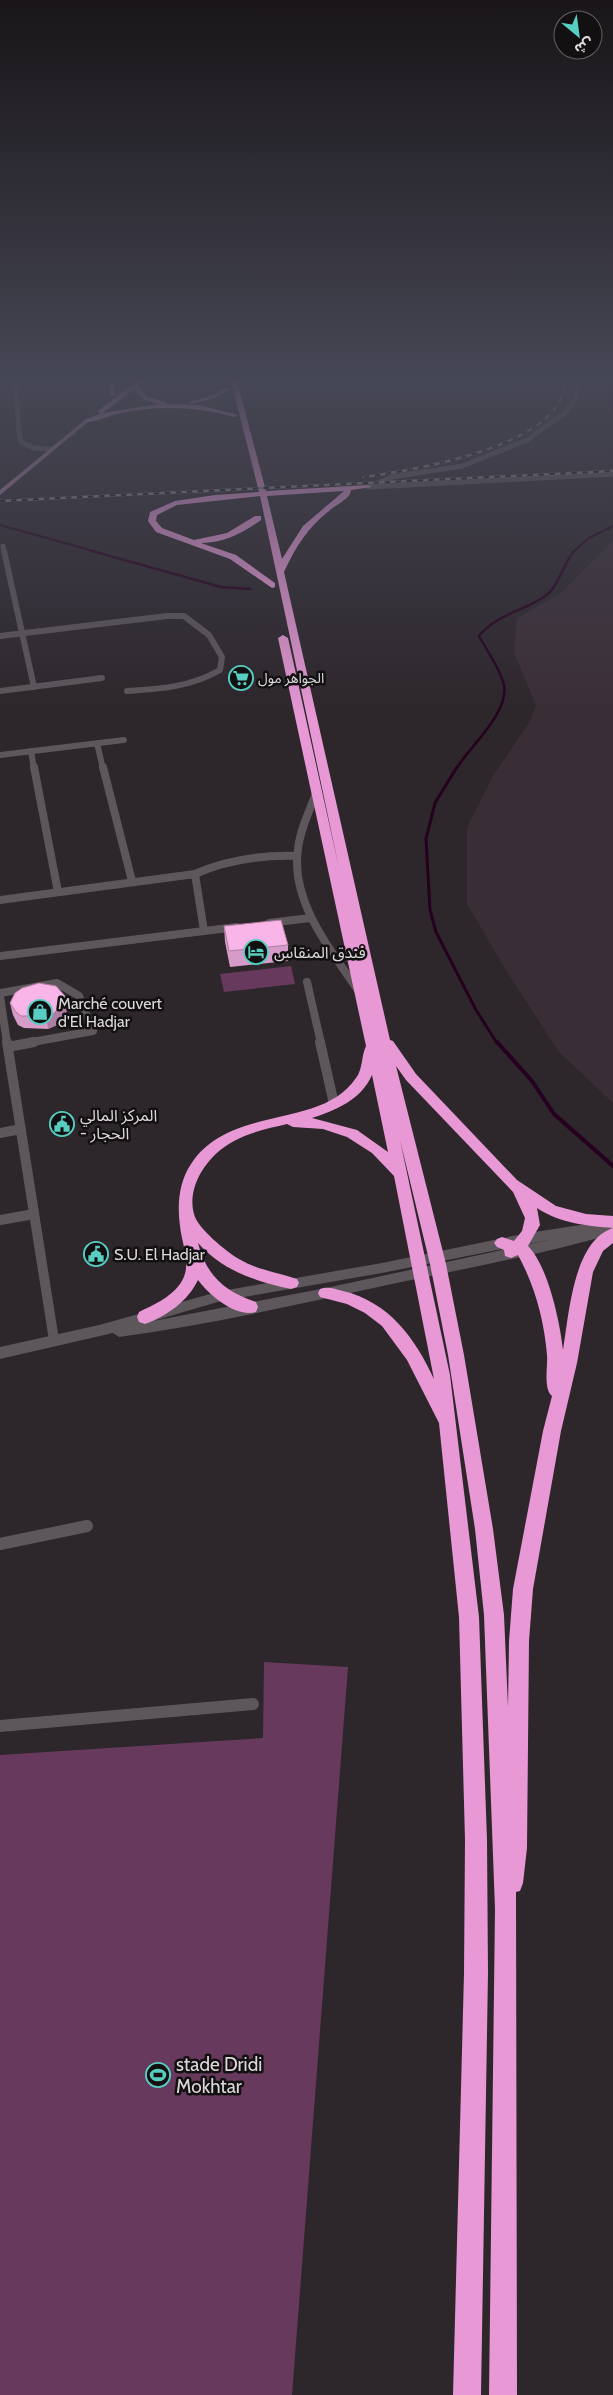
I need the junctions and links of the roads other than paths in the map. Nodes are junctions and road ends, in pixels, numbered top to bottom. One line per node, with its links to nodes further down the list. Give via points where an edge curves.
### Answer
1 (257, 493): 4 (highway)
2 (285, 493): 6 (highway, via 175,503 153,514 152,521 159,530)
3 (348, 493): 8 (highway, via 323,509 300,536 289,550)
4 (256, 496): 5 (highway); 8 (highway)
5 (258, 518): 6 (highway, via 225,538); 8 (highway)
6 (184, 539): 8 (highway, via 234,557)
7 (3, 546): 9 (street)
8 (276, 578): 19 (highway); 34 (highway)
9 (21, 634): 10 (street); 12 (street); 14 (street, via 184,616 209,635 222,657 220,670 207,680)
10 (0, 636)
11 (102, 678): 12 (street)
12 (34, 687): 13 (street)
13 (0, 691)
14 (127, 692)
15 (124, 740): 16 (street)
16 (97, 743): 17 (street); 22 (street)
17 (31, 751): 18 (street); 23 (street)
18 (0, 755)
19 (317, 791): 20 (street); 32 (highway)
20 (297, 856): 21 (street, via 243,858 210,866); 25 (street)
21 (195, 874): 22 (street); 28 (street)
22 (132, 882): 23 (street)
23 (58, 892): 24 (street)
24 (0, 900)
25 (310, 918): 26 (street); 32 (street)
26 (262, 924)
27 (243, 926): 28 (street)
28 (204, 931): 29 (street)
29 (0, 956)
30 (307, 982): 36 (street)
31 (0, 995): 33 (street); 35 (street, via 56,983 79,996 93,1031)
32 (362, 997): 34 (highway)
33 (2, 1017): 35 (street)
34 (377, 1037): 36 (highway, via 364,1079 354,1091); 40 (highway); 41 (highway); 65 (highway, via 438,1264 484,1529 494,1615)
35 (8, 1047): 38 (street)
36 (334, 1104): 37 (highway)
37 (274, 1122): 40 (highway, via 326,1124 346,1131 372,1145 389,1160); 43 (highway, via 235,1134 204,1156 187,1186)
38 (21, 1129): 39 (street); 42 (street)
39 (0, 1132)
40 (402, 1179): 59 (highway, via 442,1375)
41 (512, 1184): 45 (highway, via 551,1210); 48 (highway, via 531,1210 532,1228)
42 (34, 1214): 44 (street); 57 (street)
43 (188, 1218): 49 (highway); 51 (highway, via 209,1246 228,1262 254,1274)
44 (0, 1220)
45 (613, 1224): 48 (main road)
46 (613, 1230): 48 (main road)
47 (613, 1234): 60 (highway, via 597,1247 587,1265 569,1363)
48 (516, 1247): 50 (main road, via 465,1264); 50 (main road, via 458,1252); 60 (highway, via 538,1280 555,1345)
49 (195, 1260): 53 (highway, via 203,1276); 55 (highway, via 193,1277 185,1291)
50 (384, 1274): 51 (main road); 52 (main road)
51 (291, 1283): 53 (main road)
52 (326, 1293): 54 (main road); 59 (highway, via 366,1305 389,1322 407,1343 423,1370)
53 (221, 1296): 54 (highway); 55 (main road)
54 (250, 1307): 56 (main road, via 150,1327)
55 (145, 1317): 56 (main road)
56 (99, 1331): 57 (main road)
57 (54, 1340): 58 (main road)
58 (0, 1353)
59 (449, 1430): 66 (highway, via 469,1617 476,1840 476,2002)
60 (552, 1431): 65 (highway, via 523,1589 518,1641 516,1848)
61 (87, 1526): 62 (street)
62 (0, 1544)
63 (253, 1704): 64 (street)
64 (0, 1726)
65 (506, 1909): 67 (highway)
66 (467, 2395)
67 (503, 2395)

